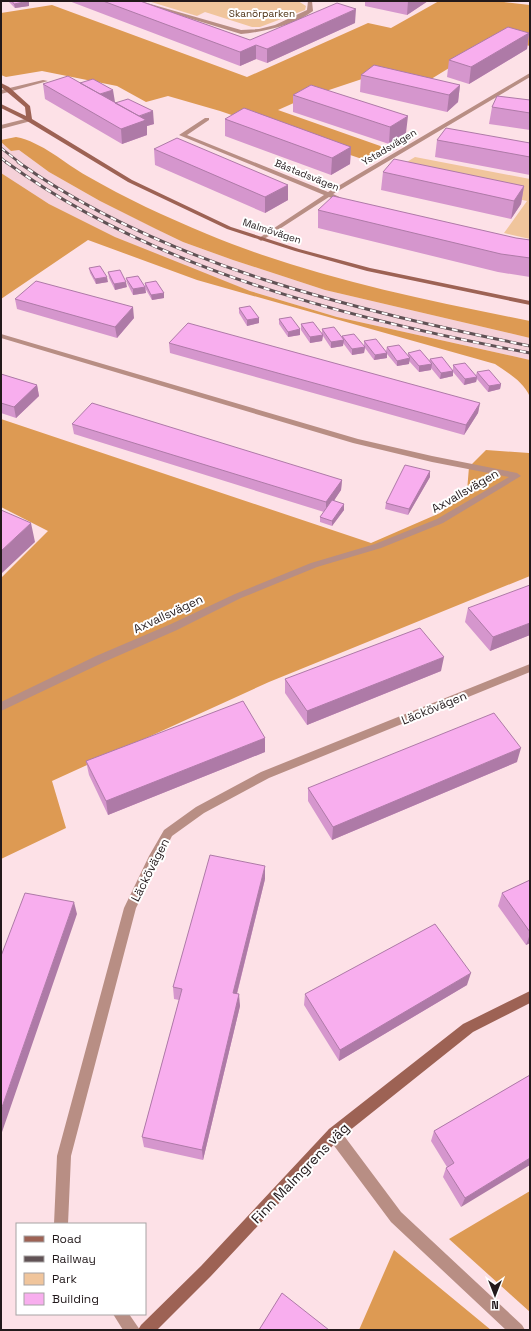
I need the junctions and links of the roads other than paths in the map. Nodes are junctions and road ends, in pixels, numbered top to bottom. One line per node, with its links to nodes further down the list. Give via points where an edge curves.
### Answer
1 (135, 1): 2 (street, via 241,32 264,30 297,18 310,11)
2 (310, 1)
3 (530, 75): 12 (street, Ystadsvägen, via 486,104)
4 (45, 81): 6 (street)
5 (1, 85): 6 (street)
6 (9, 90): 7 (street); 10 (street, via 28,108)
7 (1, 92)
8 (1, 106): 10 (street, Malmövägen)
9 (207, 119): 12 (street, Båstadsvägen, via 182,136)
10 (29, 120): 11 (street); 14 (street, Malmövägen, via 130,181 229,228)
11 (1, 127)
12 (328, 195): 13 (street, Båstadsvägen); 14 (street, Ystadsvägen)
13 (353, 203)
14 (261, 239): 15 (street, Malmövägen, via 369,270)
15 (530, 303)
16 (1, 336): 18 (street, Axvallsvägen, via 356,441 517,476 440,521 378,546 314,565 238,596)
17 (530, 668): 21 (street, Läckövägen, via 265,775 200,810 168,833 128,916 64,1156)
18 (1, 707)
19 (530, 997): 20 (street, Finn Malmgrens väg, via 468,1028)
20 (334, 1134): 24 (street, Finn Malmgrens väg, via 206,1271); 25 (street, via 396,1217)
21 (61, 1223)
22 (121, 1315): 23 (street)
23 (132, 1330)
24 (146, 1330)
25 (517, 1330)

